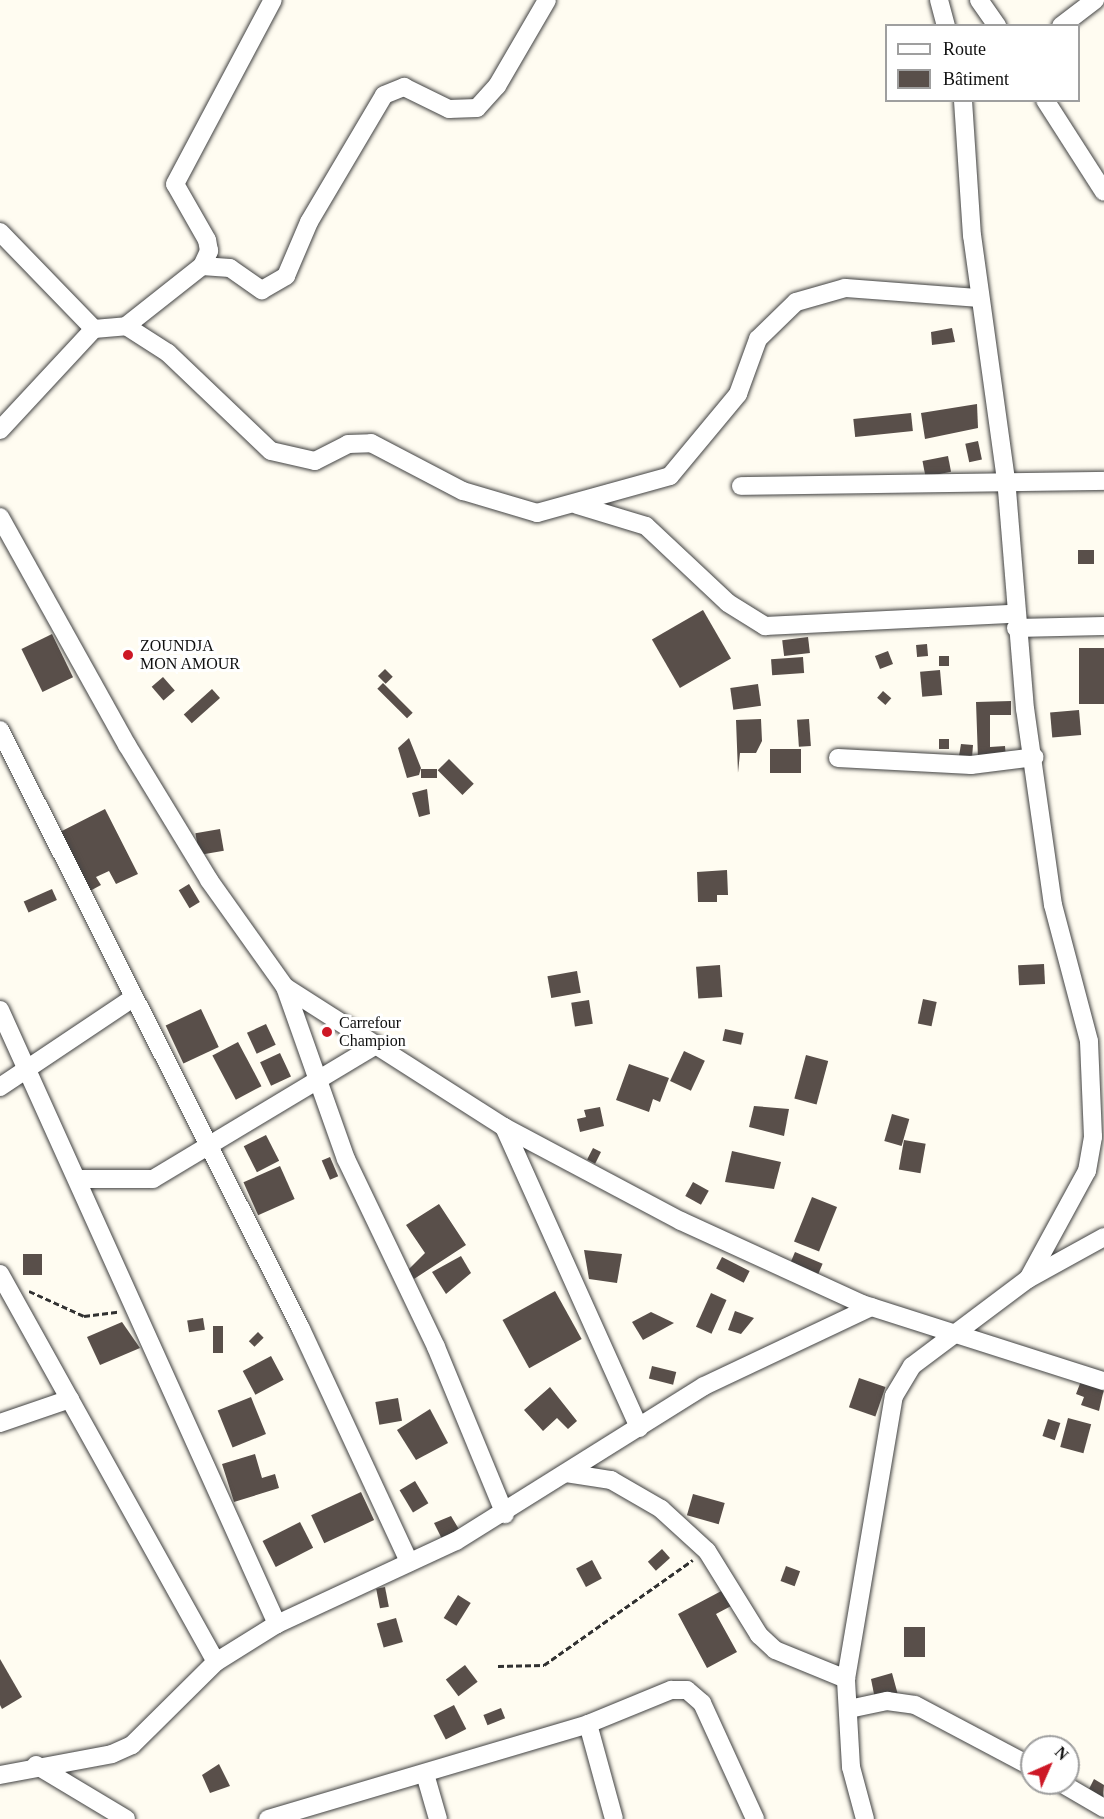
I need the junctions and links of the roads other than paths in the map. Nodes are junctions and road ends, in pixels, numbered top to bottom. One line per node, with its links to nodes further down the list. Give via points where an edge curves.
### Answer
1 (273, 0): 13 (street, via 174,184 207,240 209,251)
2 (547, 0): 13 (street, via 497,86 477,108 449,109 404,87 384,94 309,222 286,276 262,290 230,268)
3 (939, 0): 6 (street)
4 (979, 0): 7 (street)
5 (1095, 0): 8 (street)
6 (945, 24)
7 (996, 24)
8 (1064, 24)
9 (963, 102): 14 (street)
10 (1046, 102): 11 (street)
11 (1104, 192)
12 (0, 232): 16 (street)
13 (202, 266): 15 (street)
14 (978, 298): 18 (street); 21 (street, via 844,288 796,302 758,339 738,394 680,468 658,482)
15 (126, 326): 16 (street); 21 (street, via 168,353 255,440 280,455 315,461 348,444 371,443 463,491 525,511)
16 (94, 329): 17 (street)
17 (0, 430)
18 (1006, 480): 19 (street); 20 (street); 23 (street)
19 (1104, 481)
20 (741, 486)
21 (576, 505): 23 (street, via 646,526 728,603 765,626)
22 (0, 518): 28 (street, via 133,755 209,880)
23 (1015, 621): 24 (street); 26 (street)
24 (1104, 626)
25 (0, 730): 29 (street)
26 (1035, 757): 27 (street, via 971,765); 39 (street, via 1053,905 1089,1041 1093,1137 1087,1171)
27 (838, 758)
28 (285, 987): 31 (street); 33 (street)
29 (133, 998): 32 (street); 36 (street)
30 (0, 1010): 32 (street)
31 (374, 1046): 33 (street); 35 (street)
32 (26, 1066): 34 (street); 37 (street)
33 (317, 1077): 36 (street); 48 (street, via 346,1159 436,1347)
34 (0, 1087)
35 (504, 1127): 41 (street, via 681,1221); 46 (street)
36 (209, 1148): 37 (street, via 153,1179); 49 (street)
37 (79, 1179): 50 (street)
38 (1104, 1237): 39 (street)
39 (1028, 1279): 42 (street)
40 (3, 1280): 44 (street)
41 (871, 1307): 42 (street); 46 (street, via 769,1352)
42 (955, 1335): 43 (street); 52 (street, via 912,1366 894,1396)
43 (1104, 1381)
44 (70, 1399): 45 (street); 51 (street)
45 (0, 1423)
46 (639, 1428): 47 (street)
47 (566, 1473): 48 (street); 52 (street, via 631,1488 707,1551 759,1635 774,1650)
48 (505, 1514): 49 (street)
49 (409, 1562): 50 (street)
50 (277, 1624): 51 (street)
51 (216, 1662): 56 (street, via 132,1745 112,1754)
52 (846, 1679): 53 (street)
53 (849, 1709): 55 (street, via 887,1701 915,1705); 66 (street, via 851,1767)
54 (588, 1724): 57 (street); 64 (street); 65 (street, via 671,1690 687,1690 710,1719)
55 (1020, 1761)
56 (36, 1765): 58 (street); 61 (street)
57 (425, 1774): 62 (street); 63 (street)
58 (0, 1775)
59 (1080, 1794): 60 (street)
60 (1104, 1808)
61 (126, 1819)
62 (268, 1819)
63 (438, 1819)
64 (614, 1819)
65 (755, 1819)
66 (865, 1819)

